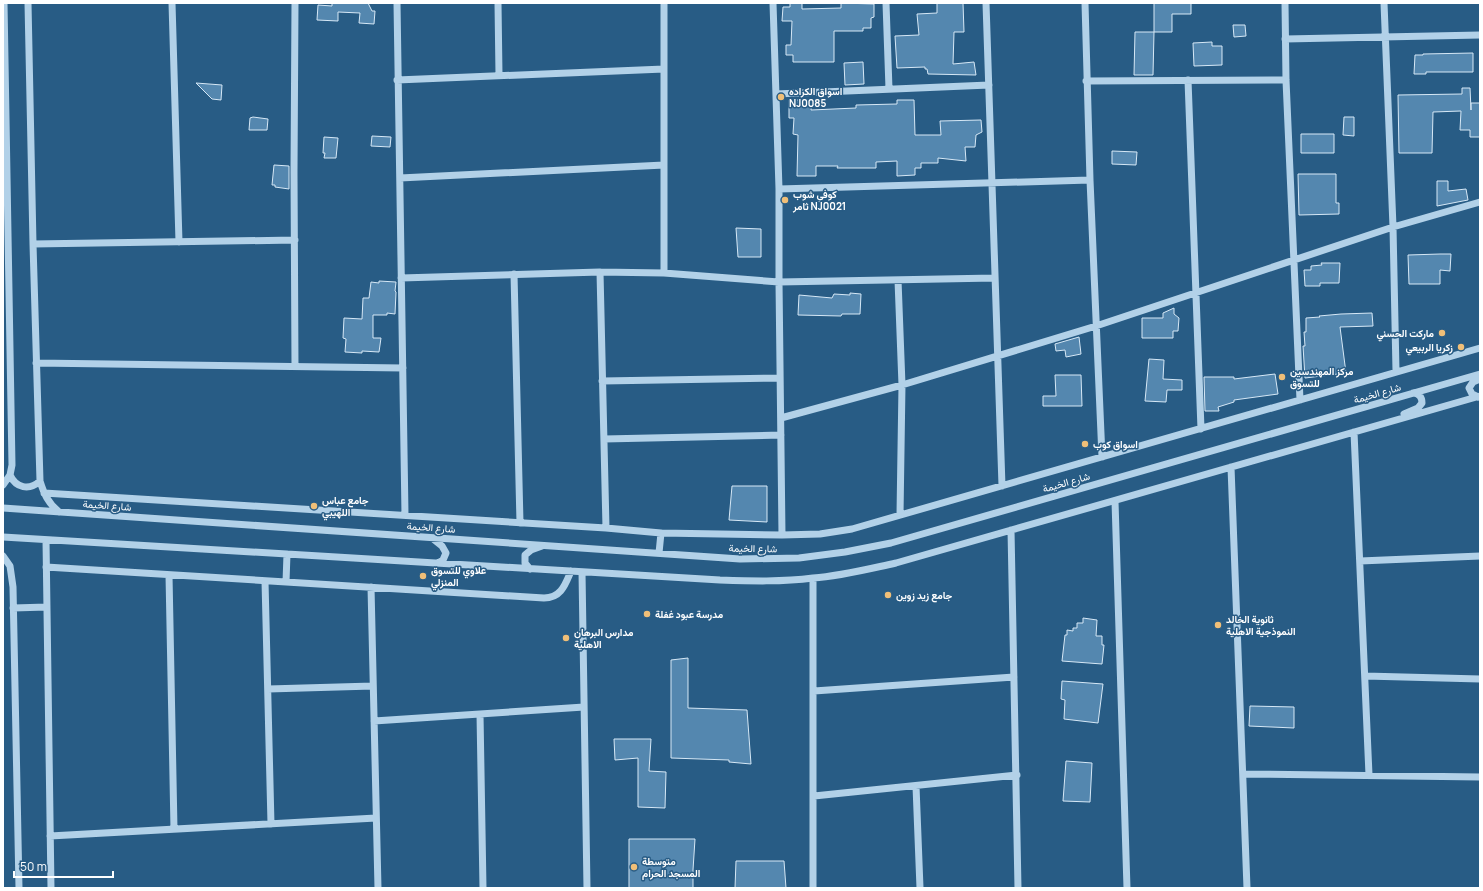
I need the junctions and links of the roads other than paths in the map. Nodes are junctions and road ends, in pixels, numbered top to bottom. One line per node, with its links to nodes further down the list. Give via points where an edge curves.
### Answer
1 (4, 3): 46 (street)
2 (28, 3): 35 (street)
3 (172, 3): 34 (street)
4 (295, 3): 33 (street)
5 (397, 3): 19 (street)
6 (498, 3): 18 (street)
7 (664, 3): 17 (street)
8 (773, 3): 25 (street)
9 (886, 3): 24 (street)
10 (986, 3): 23 (street)
11 (1085, 3): 22 (street)
12 (1285, 3): 16 (street)
13 (1384, 3): 15 (street)
14 (1480, 35): 15 (street)
15 (1385, 37): 16 (street); 32 (street)
16 (1285, 39): 21 (street)
17 (664, 69): 18 (street); 26 (street)
18 (499, 75): 19 (street)
19 (398, 80): 27 (street)
20 (1188, 80): 21 (street); 22 (street); 44 (street)
21 (1286, 80): 36 (street)
22 (1086, 81): 28 (street)
23 (989, 85): 24 (street); 29 (street)
24 (889, 89): 25 (street)
25 (776, 94): 30 (street)
26 (664, 165): 27 (street); 38 (street)
27 (400, 178): 40 (street)
28 (1090, 180): 29 (street); 45 (street)
29 (992, 183): 30 (street); 41 (street)
30 (779, 189): 43 (street)
31 (1480, 202): 32 (street)
32 (1393, 226): 36 (street); 52 (street)
33 (295, 240): 34 (street); 50 (street)
34 (179, 242): 35 (street)
35 (33, 244): 49 (street)
36 (1294, 260): 44 (street); 60 (street)
37 (600, 272): 38 (street); 39 (street); 56 (street)
38 (664, 273): 43 (street)
39 (514, 274): 40 (street); 79 (street)
40 (401, 278): 51 (street)
41 (995, 278): 42 (street); 48 (street)
42 (898, 280): 43 (street); 57 (street)
43 (779, 282): 54 (street)
44 (1196, 292): 45 (street); 63 (street)
45 (1096, 326): 48 (street); 67 (street)
46 (6, 343): 69 (street, via 12,465)
47 (1480, 348): 52 (street)
48 (998, 356): 57 (street); 72 (street)
49 (36, 363): 50 (street); 70 (street)
50 (295, 366): 51 (street)
51 (402, 368): 77 (street)
52 (1396, 371): 60 (street)
53 (1480, 374): 58 (street, شارع الخيمة)
54 (780, 378): 56 (street); 61 (street)
55 (1480, 378): 59 (street, via 1471,384 1470,388 1472,394)
56 (602, 381): 66 (street)
57 (902, 385): 61 (street); 78 (street)
58 (1412, 394): 62 (street, via 1421,397 1421,406); 88 (street, شارع الخيمة, via 883,544 799,558 740,558)
59 (1479, 397): 62 (street)
60 (1300, 400): 63 (street)
61 (781, 418): 65 (street)
62 (1380, 425): 64 (street)
63 (1201, 429): 67 (street)
64 (1354, 432): 68 (street); 92 (street)
65 (780, 435): 66 (street); 83 (street)
66 (604, 439): 80 (street)
67 (1102, 457): 72 (street)
68 (1231, 467): 74 (street); 114 (street)
69 (10, 475): 70 (street, via 20,486 31,487); 71 (street)
70 (40, 481): 73 (street)
71 (3, 485)
72 (1002, 486): 78 (street)
73 (44, 493): 76 (street, via 50,505); 77 (street)
74 (1115, 500): 81 (street); 132 (street)
75 (3, 508): 76 (street, شارع الخيمة)
76 (59, 512): 85 (street, شارع الخيمة)
77 (405, 515): 79 (street)
78 (900, 515): 83 (street, via 852,529)
79 (520, 523): 80 (street)
80 (606, 528): 82 (street)
81 (1011, 530): 99 (street, via 896,563 847,574); 106 (street)
82 (661, 533): 83 (street); 88 (street)
83 (782, 535)
84 (3, 537): 86 (street)
85 (432, 538): 87 (street, شارع الخيمة); 93 (street, via 446,553 443,560)
86 (46, 540): 89 (street); 94 (street)
87 (544, 545): 88 (street, شارع الخيمة); 95 (street, via 531,550 525,556 524,563)
88 (659, 553)
89 (287, 554): 93 (street); 101 (street)
90 (3, 556): 104 (street, via 10,566)
91 (1480, 556): 92 (street)
92 (1360, 561): 105 (street)
93 (436, 563): 95 (street)
94 (46, 567): 98 (street); 103 (street)
95 (530, 569): 96 (street)
96 (571, 571): 97 (street); 102 (street, via 560,593 549,598)
97 (582, 572): 99 (street, via 762,581); 111 (street)
98 (168, 575): 100 (street); 122 (street)
99 (814, 578): 110 (street)
100 (265, 581): 101 (street); 109 (street)
101 (286, 582): 102 (street)
102 (371, 587): 108 (street)
103 (47, 607): 104 (street); 123 (street)
104 (13, 608): 124 (street)
105 (1365, 676): 107 (street); 116 (street)
106 (1014, 677): 110 (street); 115 (street)
107 (1480, 679)
108 (373, 686): 109 (street); 113 (street)
109 (268, 689): 121 (street)
110 (814, 691): 119 (street)
111 (584, 707): 112 (street); 128 (street)
112 (480, 714): 113 (street); 127 (street)
113 (374, 721): 120 (street)
114 (1243, 774): 116 (street); 133 (street)
115 (1017, 775): 118 (street); 131 (street)
116 (1369, 775): 117 (street)
117 (1480, 777)
118 (916, 786): 119 (street); 130 (street)
119 (814, 796): 129 (street)
120 (376, 818): 121 (street); 126 (street)
121 (271, 824): 122 (street)
122 (174, 829): 123 (street)
123 (50, 836): 125 (street)
124 (19, 888)
125 (51, 888)
126 (378, 888)
127 (483, 888)
128 (587, 888)
129 (814, 888)
130 (920, 888)
131 (1018, 888)
132 (1127, 888)
133 (1247, 888)

